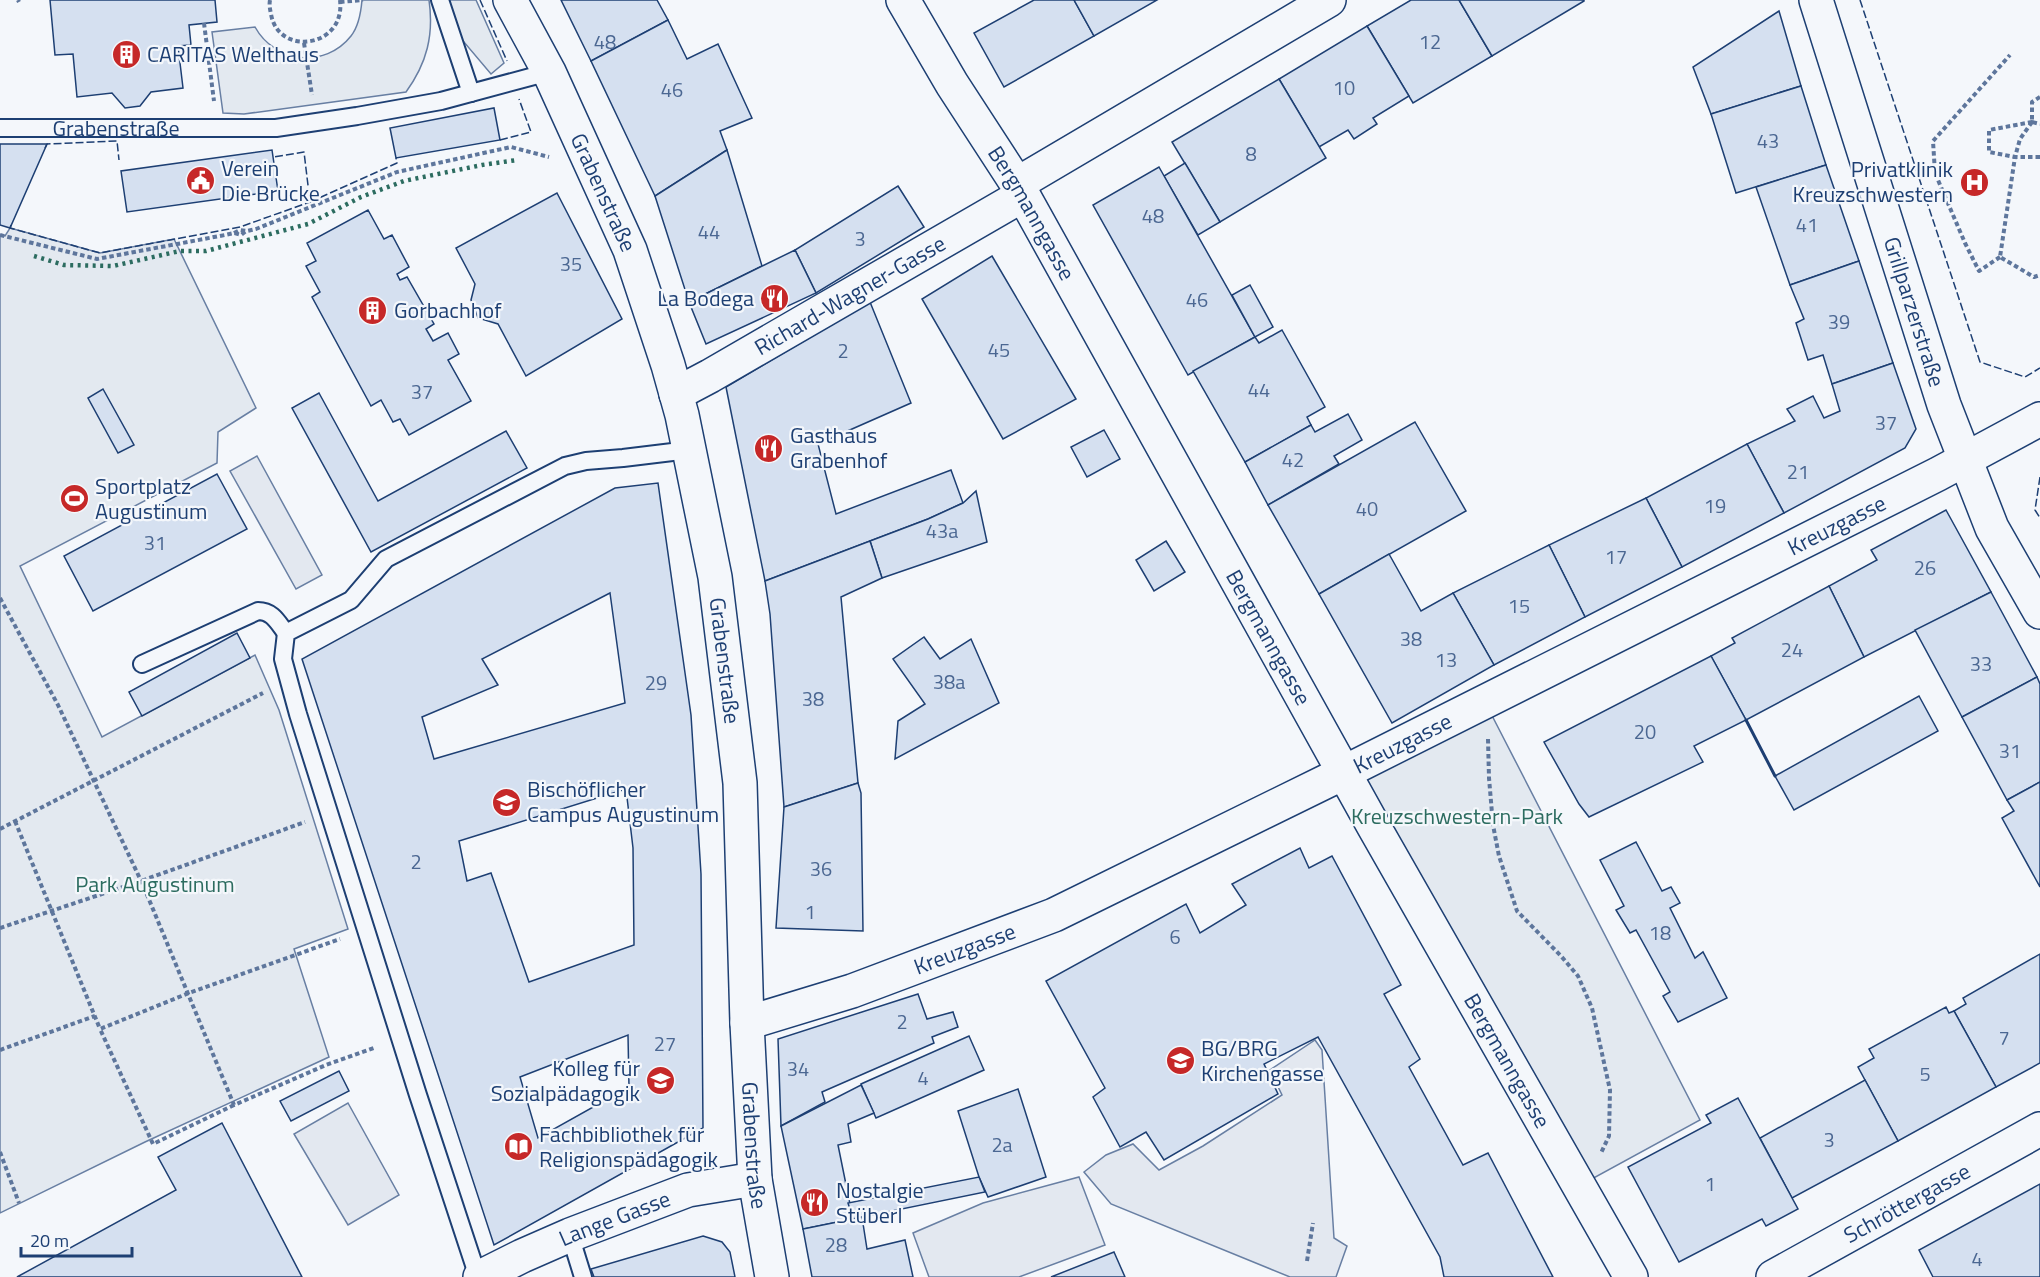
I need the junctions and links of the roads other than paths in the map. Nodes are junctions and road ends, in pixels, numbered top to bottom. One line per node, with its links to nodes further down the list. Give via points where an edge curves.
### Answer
1 (440, 0): 7 (lane)
2 (510, 0): 6 (street, Grabenstraße)
3 (903, 0): 9 (street, Bergmanngasse)
4 (1329, 0): 9 (street, Richard-Wagner-Gasse, via 1146,108)
5 (1816, 0): 13 (street, Grillparzerstraße)
6 (549, 72): 7 (lane, Grabenstraße); 10 (street, Grabenstraße, via 630,249)
7 (471, 93): 8 (lane, Grabenstraße, via 276,128)
8 (0, 128)
9 (1020, 190): 10 (street, Richard-Wagner-Gasse, via 862,289); 17 (street, Bergmanngasse)
10 (676, 394): 12 (street, Grabenstraße)
11 (2040, 418): 13 (street, Kreuzgasse)
12 (689, 450): 15 (lane, via 566,466 386,558 351,600); 18 (street, Grabenstraße, via 715,577 740,783)
13 (1965, 461): 14 (street, Grillparzerstraße, via 1992,528); 17 (street, Kreuzgasse)
14 (2040, 612)
15 (286, 633): 16 (lane, via 272,614 258,610); 22 (lane, via 283,659 288,680)
16 (142, 664)
17 (1344, 773): 18 (street, Kreuzgasse, via 1054,915 852,991); 25 (street, Bergmanngasse)
18 (747, 1023): 20 (street, Grabenstraße)
19 (2040, 1129): 26 (street, Schröttergasse)
20 (754, 1179): 21 (street, Lange Gasse, via 688,1190); 24 (street, Grabenstraße)
21 (570, 1235): 22 (street, Lange Gasse); 23 (lane)
22 (479, 1277)
23 (583, 1277)
24 (772, 1277)
25 (1631, 1277)
26 (1773, 1277)

